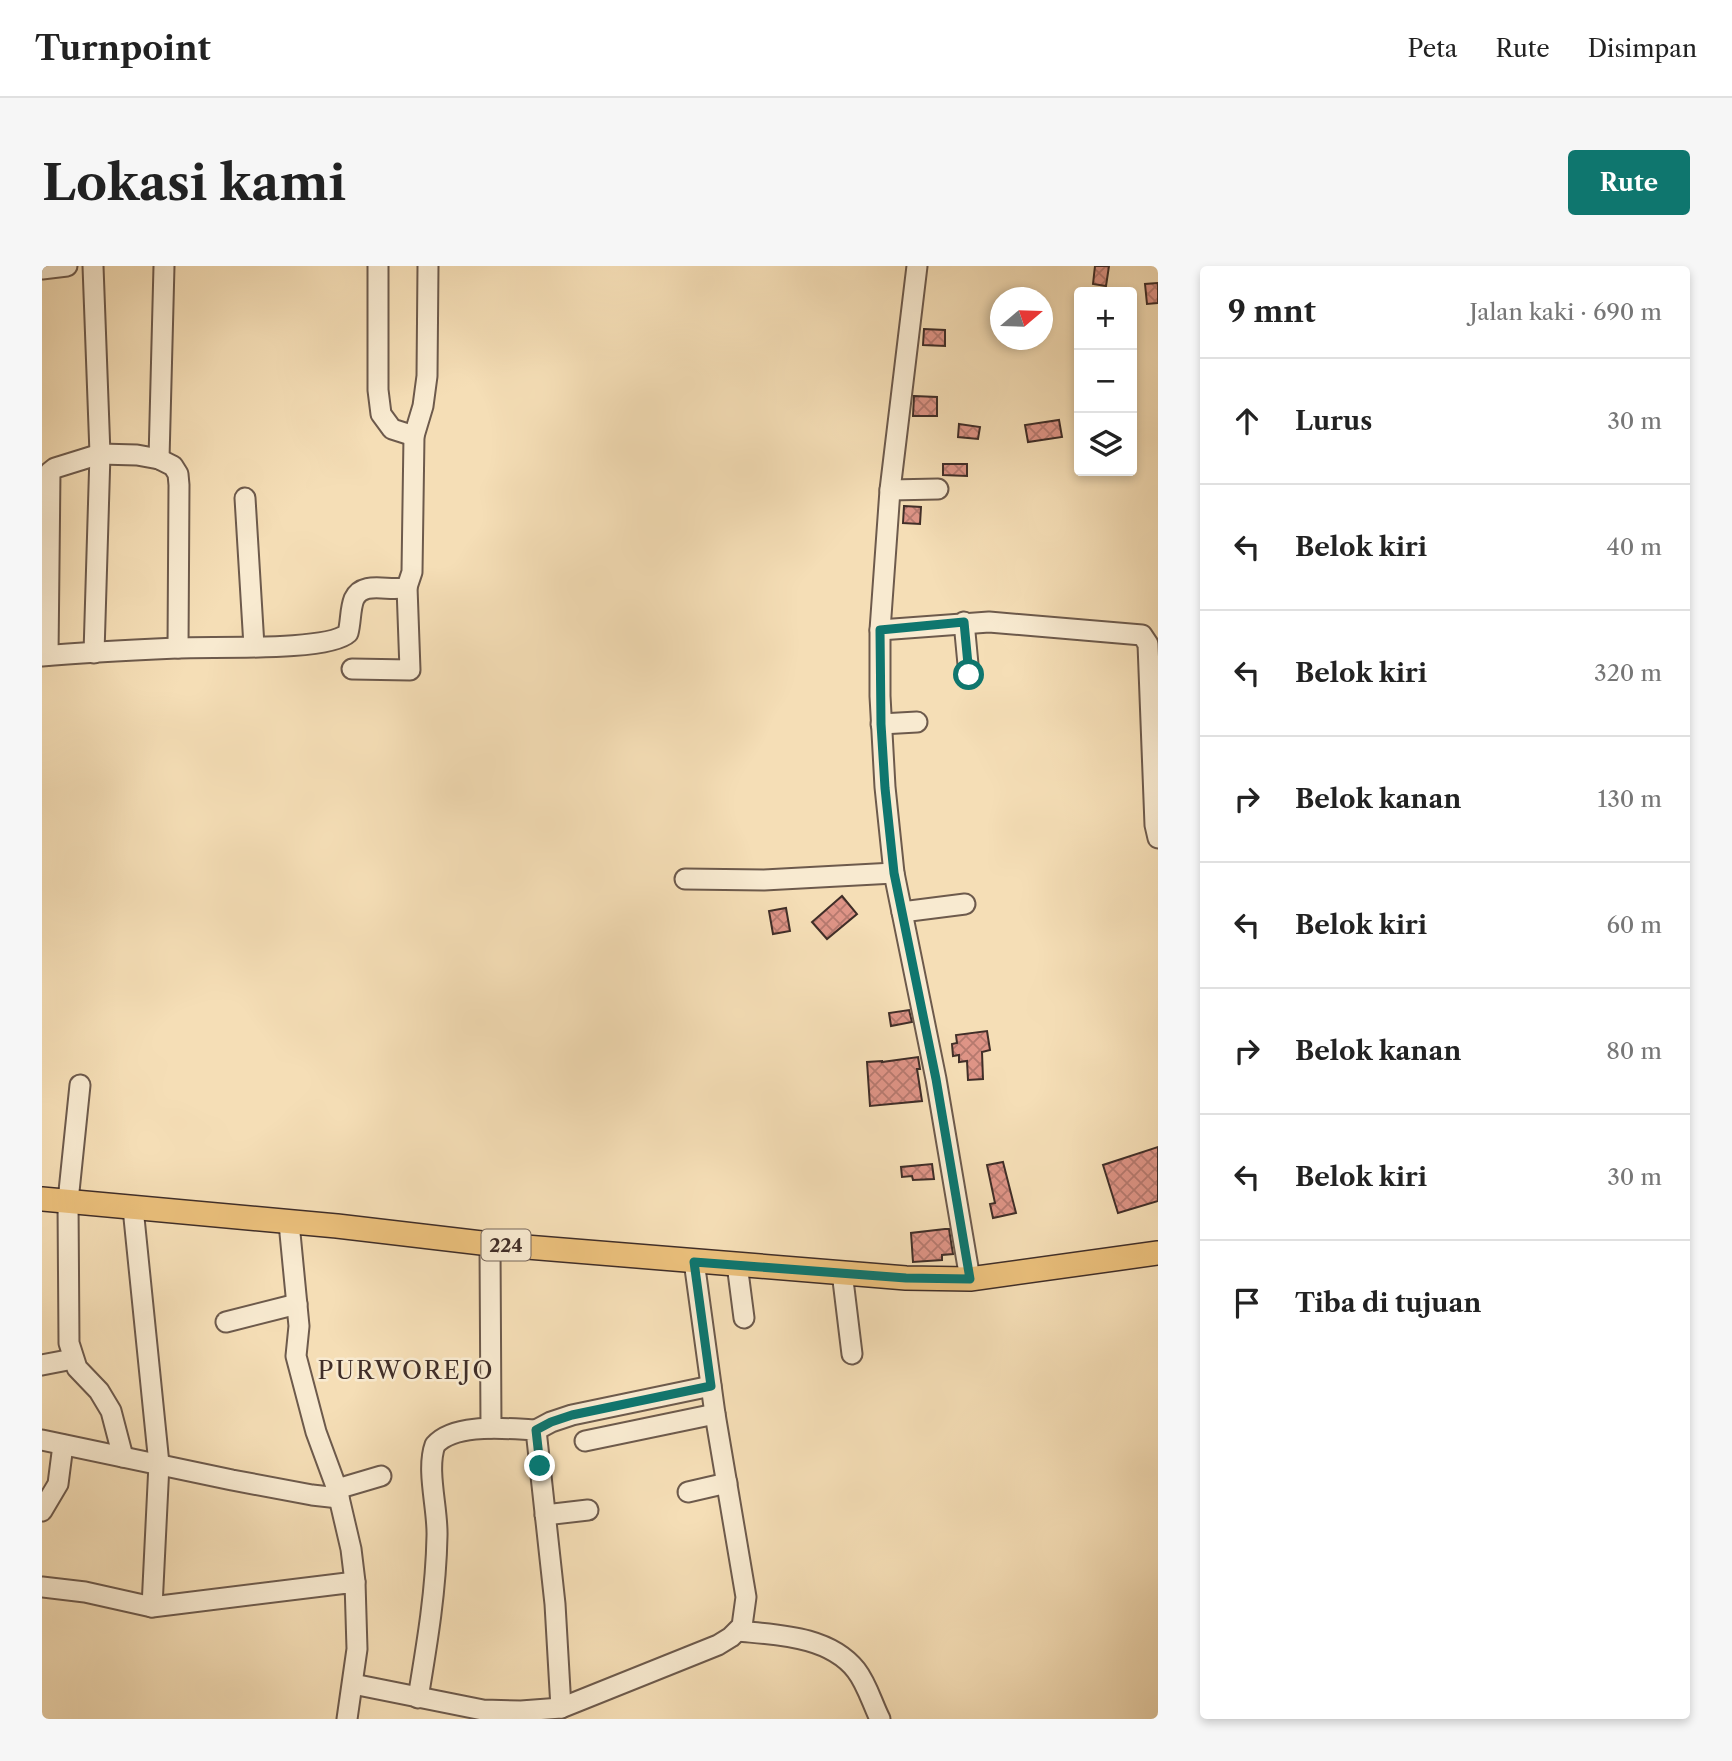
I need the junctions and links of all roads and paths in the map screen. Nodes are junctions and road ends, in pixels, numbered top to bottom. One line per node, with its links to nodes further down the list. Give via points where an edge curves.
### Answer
1 (67, 266): 7 (street)
2 (93, 266): 9 (street)
3 (164, 266): 10 (street)
4 (378, 266): 8 (street, via 381,414 392,429)
5 (428, 266): 8 (street, via 425,396)
6 (917, 266): 12 (street)
7 (42, 269)
8 (414, 436): 14 (street, via 412,572)
9 (100, 454): 10 (street); 19 (street); 20 (street, via 50,472)
10 (159, 459): 18 (street, via 175,467 179,478)
11 (938, 489): 12 (street)
12 (890, 490): 16 (street)
13 (245, 498): 17 (street)
14 (407, 587): 17 (street, via 368,588 358,594 348,633 340,639); 21 (street, via 410,670)
15 (964, 622): 16 (street); 22 (street); 25 (street, via 1144,637)
16 (880, 630): 24 (street)
17 (254, 646): 18 (street)
18 (178, 648): 19 (street)
19 (94, 653): 20 (street)
20 (45, 656)
21 (352, 669)
22 (969, 675)
23 (917, 722): 24 (street)
24 (881, 724): 26 (street)
25 (1158, 838)
26 (894, 873): 27 (street); 29 (street)
27 (685, 879)
28 (965, 904): 29 (street)
29 (902, 912): 40 (street)
30 (80, 1085): 32 (street)
31 (42, 1199): 32 (main road, 224)
32 (68, 1201): 33 (main road, 224); 45 (street, via 68,1326)
33 (133, 1208): 34 (main road, 224); 55 (street)
34 (289, 1223): 35 (main road, 224); 41 (street)
35 (490, 1244): 37 (main road, 224); 49 (street)
36 (1158, 1253): 40 (main road, 224)
37 (694, 1262): 38 (main road, 224); 47 (street)
38 (737, 1264): 39 (main road, 224); 42 (street)
39 (842, 1272): 40 (main road, 224); 44 (street)
40 (970, 1279)
41 (297, 1304): 43 (street); 59 (street, via 296,1356)
42 (744, 1318)
43 (226, 1322)
44 (852, 1354)
45 (73, 1359): 46 (street); 54 (street, via 109,1406)
46 (42, 1365)
47 (711, 1386): 48 (street); 50 (street, via 572,1415)
48 (715, 1415): 52 (street); 57 (street)
49 (491, 1428): 50 (street); 68 (street, via 448,1435 433,1449 435,1583)
50 (536, 1430): 62 (street)
51 (42, 1440): 53 (street)
52 (585, 1441)
53 (63, 1445): 54 (street); 61 (street, via 58,1484)
54 (122, 1457): 55 (street)
55 (159, 1464): 59 (street, via 312,1495); 65 (street)
56 (381, 1476): 59 (street)
57 (727, 1483): 58 (street); 66 (street, via 746,1597)
58 (688, 1492)
59 (338, 1493): 63 (street)
60 (588, 1510): 62 (street)
61 (42, 1511)
62 (545, 1515): 69 (street)
63 (355, 1582): 65 (street); 67 (street, via 358,1622)
64 (42, 1587): 65 (street)
65 (152, 1607)
66 (738, 1631): 69 (street, via 718,1645); 71 (street, via 813,1642 839,1655 859,1675)
67 (353, 1684): 68 (street); 70 (street)
68 (418, 1698): 69 (street, via 483,1710)
69 (561, 1708)
70 (346, 1719)
71 (880, 1719)

